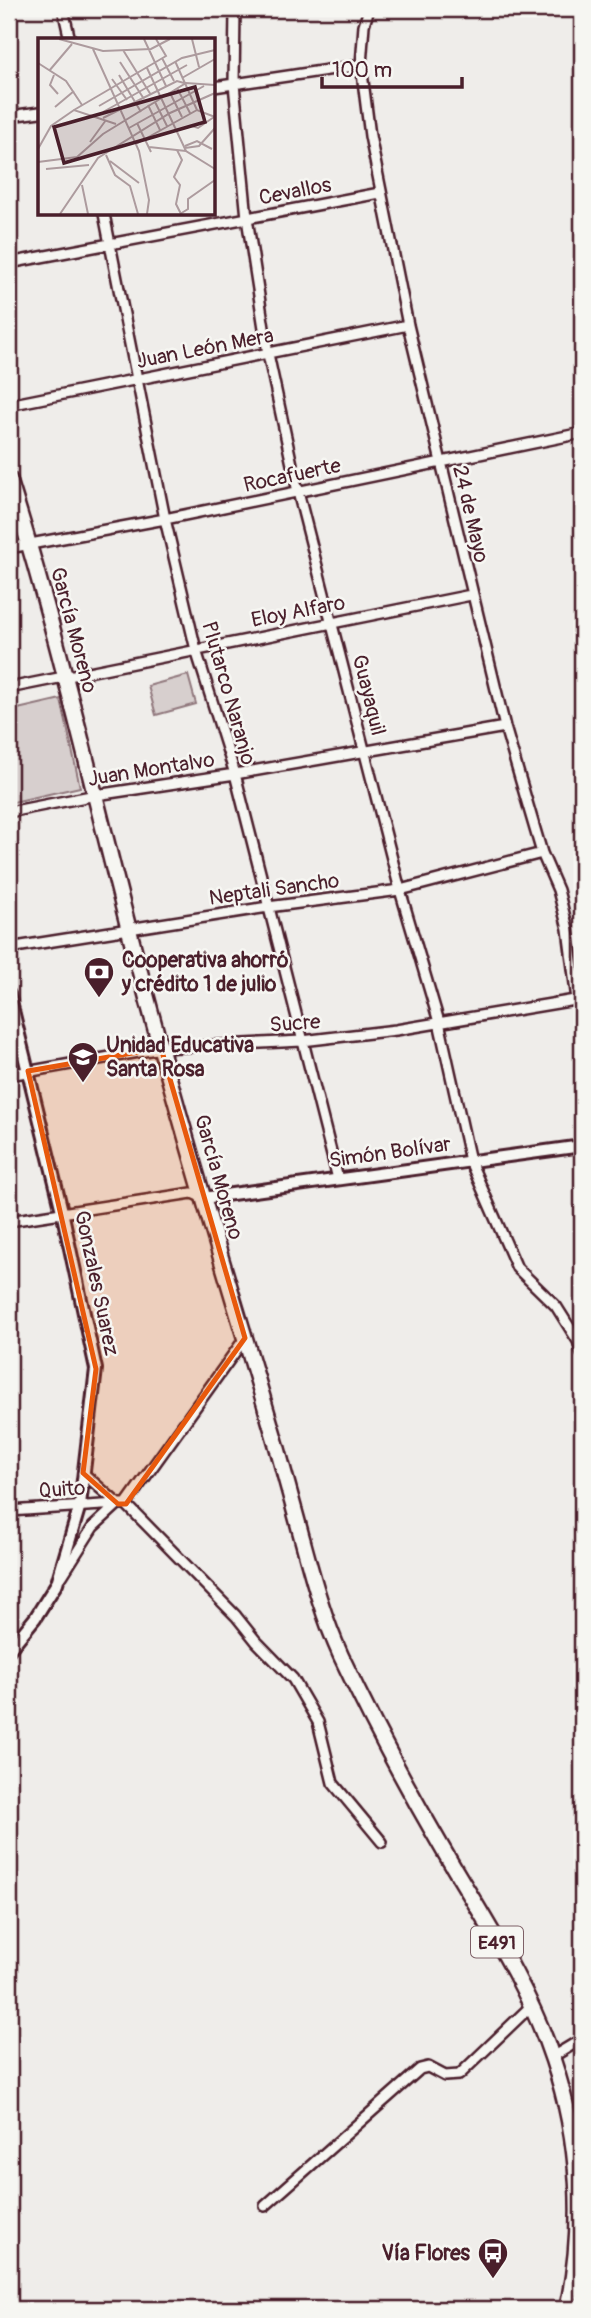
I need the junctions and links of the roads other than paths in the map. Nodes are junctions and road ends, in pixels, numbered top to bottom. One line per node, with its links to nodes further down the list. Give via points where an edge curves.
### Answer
1 (63, 9): 4 (street)
2 (235, 9): 6 (street, Guayaquil)
3 (369, 9): 5 (street, 24 de Mayo)
4 (69, 38)
5 (361, 65): 6 (street); 10 (street, 24 de Mayo)
6 (234, 84): 7 (street); 12 (street, Guayaquil)
7 (215, 87)
8 (38, 112): 9 (street)
9 (9, 116)
10 (380, 193): 12 (street, Cevallos); 15 (street, 24 de Mayo)
11 (104, 215): 13 (street, Plutarco Naranjo)
12 (247, 218): 13 (street, Cevallos); 16 (street, Guayaquil)
13 (110, 243): 14 (street, Cevallos); 17 (street, Plutarco Naranjo)
14 (9, 263)
15 (408, 325): 16 (street, Juan León Mera); 20 (street, 24 de Mayo)
16 (268, 354): 17 (street, Juan León Mera); 22 (street, Guayaquil)
17 (137, 380): 18 (street, Juan León Mera); 23 (street, Plutarco Naranjo)
18 (9, 405)
19 (582, 433): 20 (street, Rocafuerte)
20 (442, 461): 22 (street, Rocafuerte); 26 (street, 24 de Mayo)
21 (9, 479): 24 (highway, García Moreno / E491)
22 (299, 492): 23 (street, Rocafuerte); 27 (street, Guayaquil)
23 (165, 519): 24 (street, Rocafuerte); 28 (street, Plutarco Naranjo)
24 (30, 545): 25 (street, Rocafuerte); 29 (highway, García Moreno / E491)
25 (9, 548)
26 (471, 595): 27 (street, Eloy Alfaro); 31 (street, 24 de Mayo)
27 (332, 623): 28 (street, Eloy Alfaro); 32 (street, Guayaquil)
28 (196, 650): 29 (street, Eloy Alfaro); 33 (street, Plutarco Naranjo)
29 (66, 678): 30 (street, Eloy Alfaro); 34 (highway, García Moreno / E491)
30 (9, 688)
31 (505, 727): 32 (street, Juan Montalvo); 36 (street, 24 de Mayo)
32 (365, 751): 33 (street, Juan Montalvo); 37 (street, Guayaquil)
33 (234, 774): 34 (street, Juan Montalvo); 38 (street, Plutarco Naranjo)
34 (96, 795): 35 (street, Juan Montalvo); 39 (highway, García Moreno / E491)
35 (9, 813)
36 (542, 853): 37 (street, Neptali Sancho); 42 (street, 24 de Mayo, via 558,890)
37 (400, 890): 38 (street, Neptali Sancho); 44 (street, Guayaquil)
38 (268, 907): 39 (street, Neptali Sancho); 45 (street, Plutarco Naranjo)
39 (128, 928): 40 (street, Neptali Sancho); 46 (highway, García Moreno / E491)
40 (9, 948)
41 (9, 994): 47 (street, Gonzales Suarez)
42 (580, 999): 43 (street, 24 de Mayo); 44 (street, Sucre)
43 (582, 1021)
44 (439, 1022): 45 (street, Sucre); 50 (street, Guayaquil)
45 (302, 1041): 46 (street, Sucre); 51 (street, Plutarco Naranjo)
46 (161, 1048): 47 (street, Sucre); 52 (highway, García Moreno / E491)
47 (28, 1071): 48 (street, Sucre); 53 (street, Gonzales Suarez)
48 (9, 1074)
49 (582, 1146): 50 (street, Simón Bolívar)
50 (470, 1161): 51 (street, Simón Bolívar); 56 (street, Guayaquil, via 517,1268 556,1306)
51 (338, 1179): 52 (street, Simón Bolívar)
52 (203, 1198): 53 (street, via 192,1193); 55 (highway, García Moreno / E491)
53 (62, 1211): 54 (street); 57 (street, Gonzales Suarez, via 96,1370)
54 (9, 1221)
55 (245, 1338): 58 (street); 64 (highway, García Moreno / E491, via 338,1651)
56 (582, 1354)
57 (83, 1473): 58 (street); 59 (street, Gonzales Suarez)
58 (122, 1504): 59 (street, Quito); 61 (street, via 93,1527); 63 (street, via 293,1679 318,1722 333,1783)
59 (80, 1505): 60 (street, Quito); 61 (street, Gonzales Suarez)
60 (9, 1511)
61 (57, 1583): 62 (street, Gonzales Suarez)
62 (9, 1650)
63 (382, 1842)
64 (530, 2007): 66 (highway, E491); 67 (street, via 459,2075 420,2069)
65 (582, 2039): 66 (street)
66 (552, 2057): 68 (highway, E491, via 574,2149 577,2188 575,2266)
67 (265, 2206)
68 (567, 2309)

